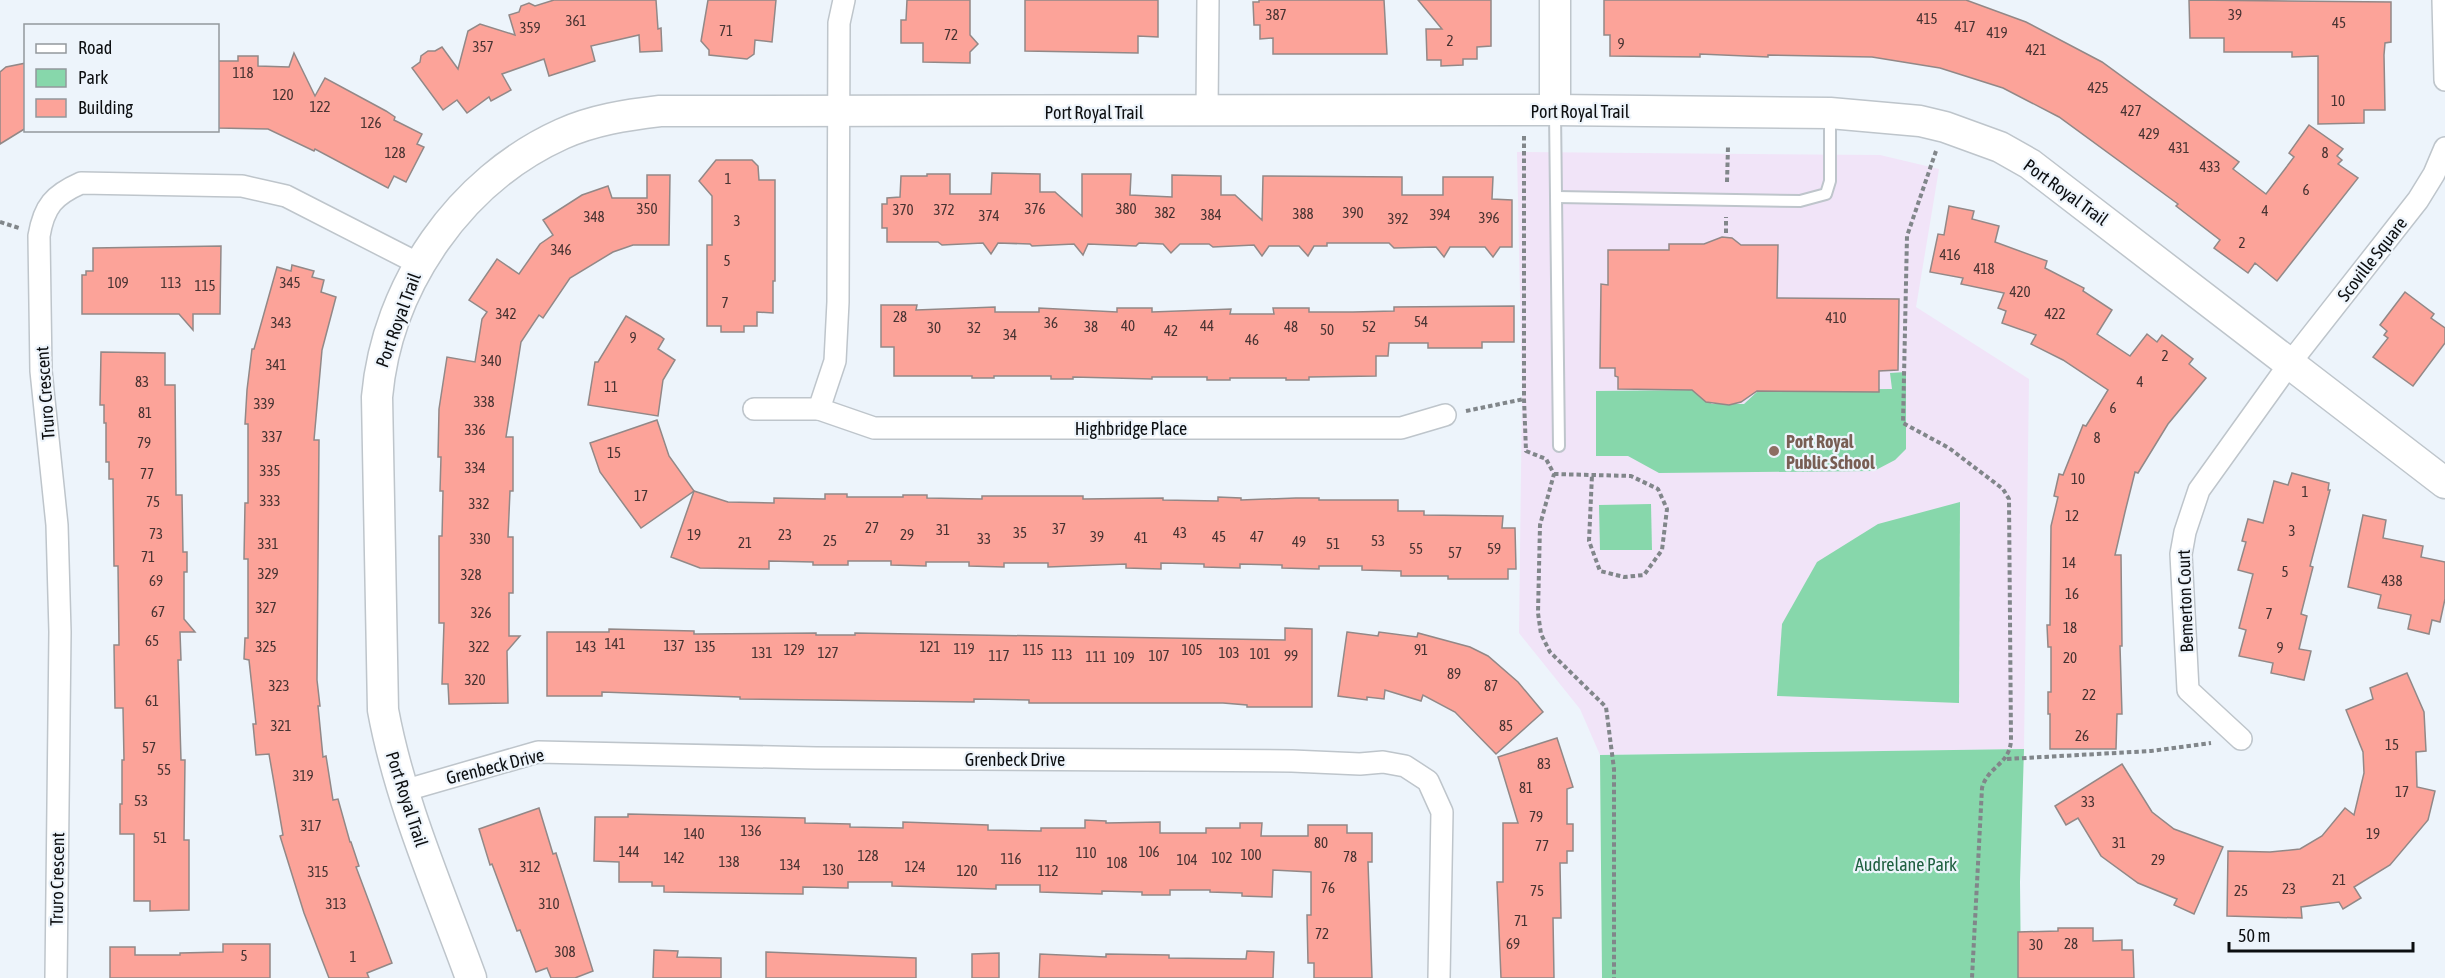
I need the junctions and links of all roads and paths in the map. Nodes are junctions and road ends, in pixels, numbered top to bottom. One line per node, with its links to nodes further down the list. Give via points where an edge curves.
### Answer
1 (844, 0): 7 (street, via 839,23)
2 (1208, 0): 8 (street)
3 (1555, 0): 6 (street)
4 (2443, 0): 5 (street)
5 (2445, 81)
6 (1555, 110): 8 (street, Port Royal Trail); 9 (street, Port Royal Trail); 13 (lane)
7 (838, 111): 8 (street, Port Royal Trail); 14 (street, Port Royal Trail, via 660,111 627,115 564,133 521,156 476,192); 18 (street, via 835,361)
8 (1207, 112)
9 (1830, 113): 10 (street, Port Royal Trail); 13 (lane, via 1830,181 1826,195 1800,201)
10 (1945, 127): 15 (street, Port Royal Trail, via 2000,147 2030,164); 25 (path, via 1908,231 1903,423 1949,448 2008,495 2011,741)
11 (1524, 133): 16 (path)
12 (2445, 148): 15 (street, Scoville Square, via 2418,200)
13 (1557, 198): 20 (lane)
14 (419, 264): 26 (street, Port Royal Trail, via 380,366 377,397 383,710); 27 (street, Truro Crescent, via 286,196 242,186 81,183 64,190 49,205 39,236 41,370 57,525 60,632)
15 (2290, 363): 23 (street, Port Royal Trail); 24 (street, Bemerton Court, via 2199,490 2181,554 2188,690)
16 (1524, 399): 19 (path); 21 (path, via 1526,451 1546,459)
17 (754, 409): 18 (street, Highbridge Place)
18 (819, 410): 19 (street, Highbridge Place, via 874,428 1401,428)
19 (1445, 415)
20 (1559, 446)
21 (1554, 474): 22 (path); 30 (path, via 1540,525 1538,613 1541,634 1550,652 1606,707 1614,770)
22 (1592, 475): 22 (path, via 1631,476 1658,489 1667,509 1662,550 1644,575 1624,577 1600,571 1589,541)
23 (2445, 483)
24 (2241, 739): 25 (path, via 2151,751)
25 (2006, 759): 31 (path, via 1987,776 1982,788)
26 (403, 791): 28 (street, Port Royal Trail); 29 (street, Grenbeck Drive, via 538,752 1383,762 1405,766 1428,781 1442,812)
27 (56, 978)
28 (471, 978)
29 (1439, 978)
30 (1614, 978)
31 (1972, 978)

